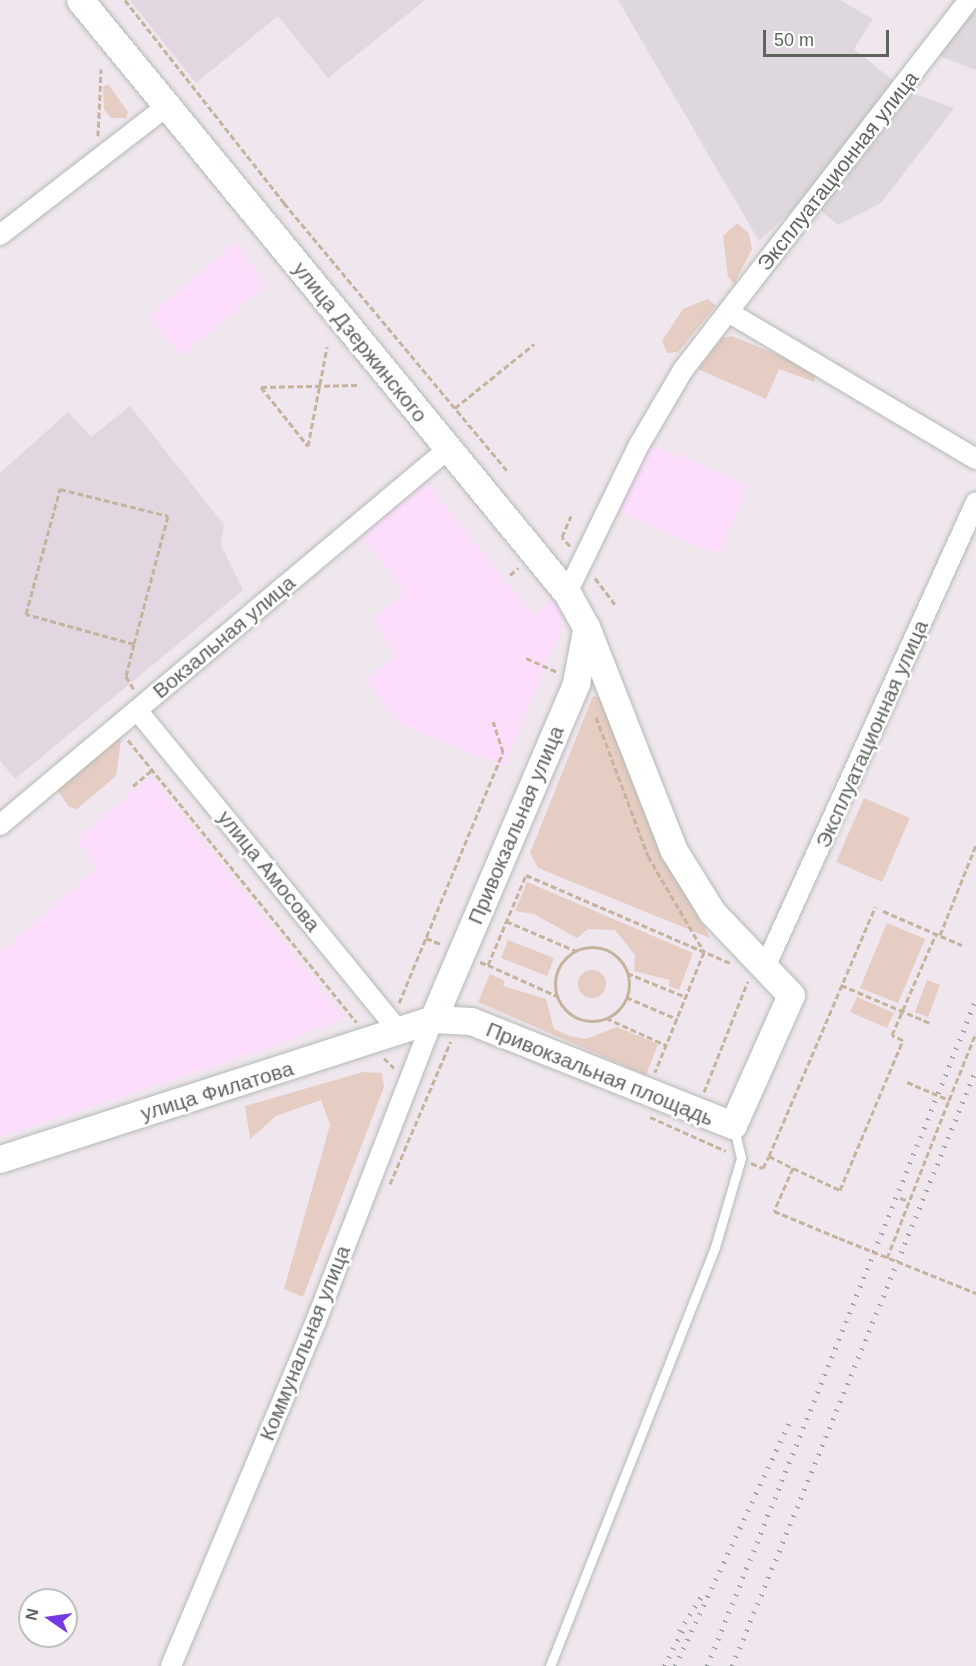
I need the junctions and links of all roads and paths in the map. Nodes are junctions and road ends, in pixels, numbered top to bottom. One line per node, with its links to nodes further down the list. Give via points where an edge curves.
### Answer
1 (80, 0): 5 (street, улица Дзержинского)
2 (125, 0): 13 (path, via 284,203)
3 (969, 0): 8 (street, Эксплуатационная улица)
4 (101, 69): 6 (path, via 98,136)
5 (167, 106): 7 (street); 14 (street, улица Дзержинского)
6 (91, 144)
7 (0, 236)
8 (730, 314): 15 (street); 18 (street, Эксплуатационная улица, via 683,370 639,445)
9 (534, 344): 13 (path)
10 (327, 347): 11 (path)
11 (321, 384): 11 (path, via 261,387 308,446 318,395); 12 (path)
12 (358, 385)
13 (455, 408): 16 (path)
14 (448, 449): 18 (street, улица Дзержинского); 23 (street, Вокзальная улица)
15 (976, 459)
16 (508, 472)
17 (976, 502): 41 (street, Эксплуатационная улица)
18 (567, 593): 19 (street, улица Дзержинского)
19 (586, 627): 22 (street, Привокзальная улица); 24 (street, улица Дзержинского)
20 (134, 644): 20 (path, via 26,614 60,489 168,516); 23 (path, via 126,676)
21 (526, 658): 22 (path, via 552,668)
22 (575, 685): 24 (street, via 594,686); 39 (street, Привокзальная улица)
23 (141, 706): 29 (street, Вокзальная улица); 53 (street, улица Амосова)
24 (604, 707): 38 (path, via 648,856); 41 (street, улица Дзержинского, via 674,851)
25 (493, 722): 35 (path, via 503,752)
26 (127, 739): 27 (path)
27 (153, 770): 28 (path); 54 (path)
28 (133, 786)
29 (0, 825)
30 (976, 845): 34 (path)
31 (875, 907): 43 (path)
32 (883, 911): 34 (path)
33 (506, 921): 37 (path); 38 (path, via 526,874); 40 (path)
34 (938, 934): 36 (path); 48 (path)
35 (426, 938): 39 (path); 53 (path)
36 (962, 945)
37 (576, 951): 42 (path, via 606,950); 45 (path, via 562,962)
38 (704, 952): 41 (path); 46 (path)
39 (461, 953): 40 (path); 50 (street, Привокзальная улица)
40 (488, 965): 45 (path)
41 (753, 968): 44 (street, улица Дзержинского); 63 (path, via 703,1095)
42 (627, 972): 46 (path); 47 (path)
43 (841, 985): 48 (path); 67 (path)
44 (791, 994): 66 (street, Привокзальная площадь)
45 (556, 996): 49 (path, via 571,1015)
46 (686, 997): 51 (path)
47 (626, 998): 49 (path); 51 (path)
48 (903, 1011): 52 (path); 70 (path, via 892,1035 903,1040 840,1190)
49 (606, 1018): 58 (path)
50 (433, 1019): 53 (street, улица Филатова); 66 (street, Привокзальная площадь, via 471,1021); 76 (street, Коммунальная улица, via 315,1321)
51 (677, 1019): 58 (path)
52 (930, 1023)
53 (393, 1024): 54 (path); 69 (street, улица Филатова)
54 (359, 1026): 55 (path)
55 (348, 1030)
56 (976, 1033): 64 (path)
57 (460, 1036): 71 (path, via 453,1036)
58 (666, 1044): 60 (path, via 654,1074)
59 (377, 1057): 61 (path, via 395,1069)
60 (664, 1078)
61 (394, 1080)
62 (907, 1082): 64 (path)
63 (693, 1090)
64 (949, 1100): 73 (path)
65 (642, 1114): 68 (path)
66 (733, 1125): 68 (lane)
67 (769, 1156): 68 (path, via 763,1168); 70 (path)
68 (741, 1158): 77 (lane, via 666,1378)
69 (0, 1159)
70 (792, 1168): 74 (path, bridge, via 774,1210)
71 (385, 1196)
72 (900, 1198): 73 (path)
73 (909, 1201): 74 (path)
74 (887, 1258): 75 (path, bridge)
75 (976, 1293)
76 (171, 1666)
77 (550, 1666)

